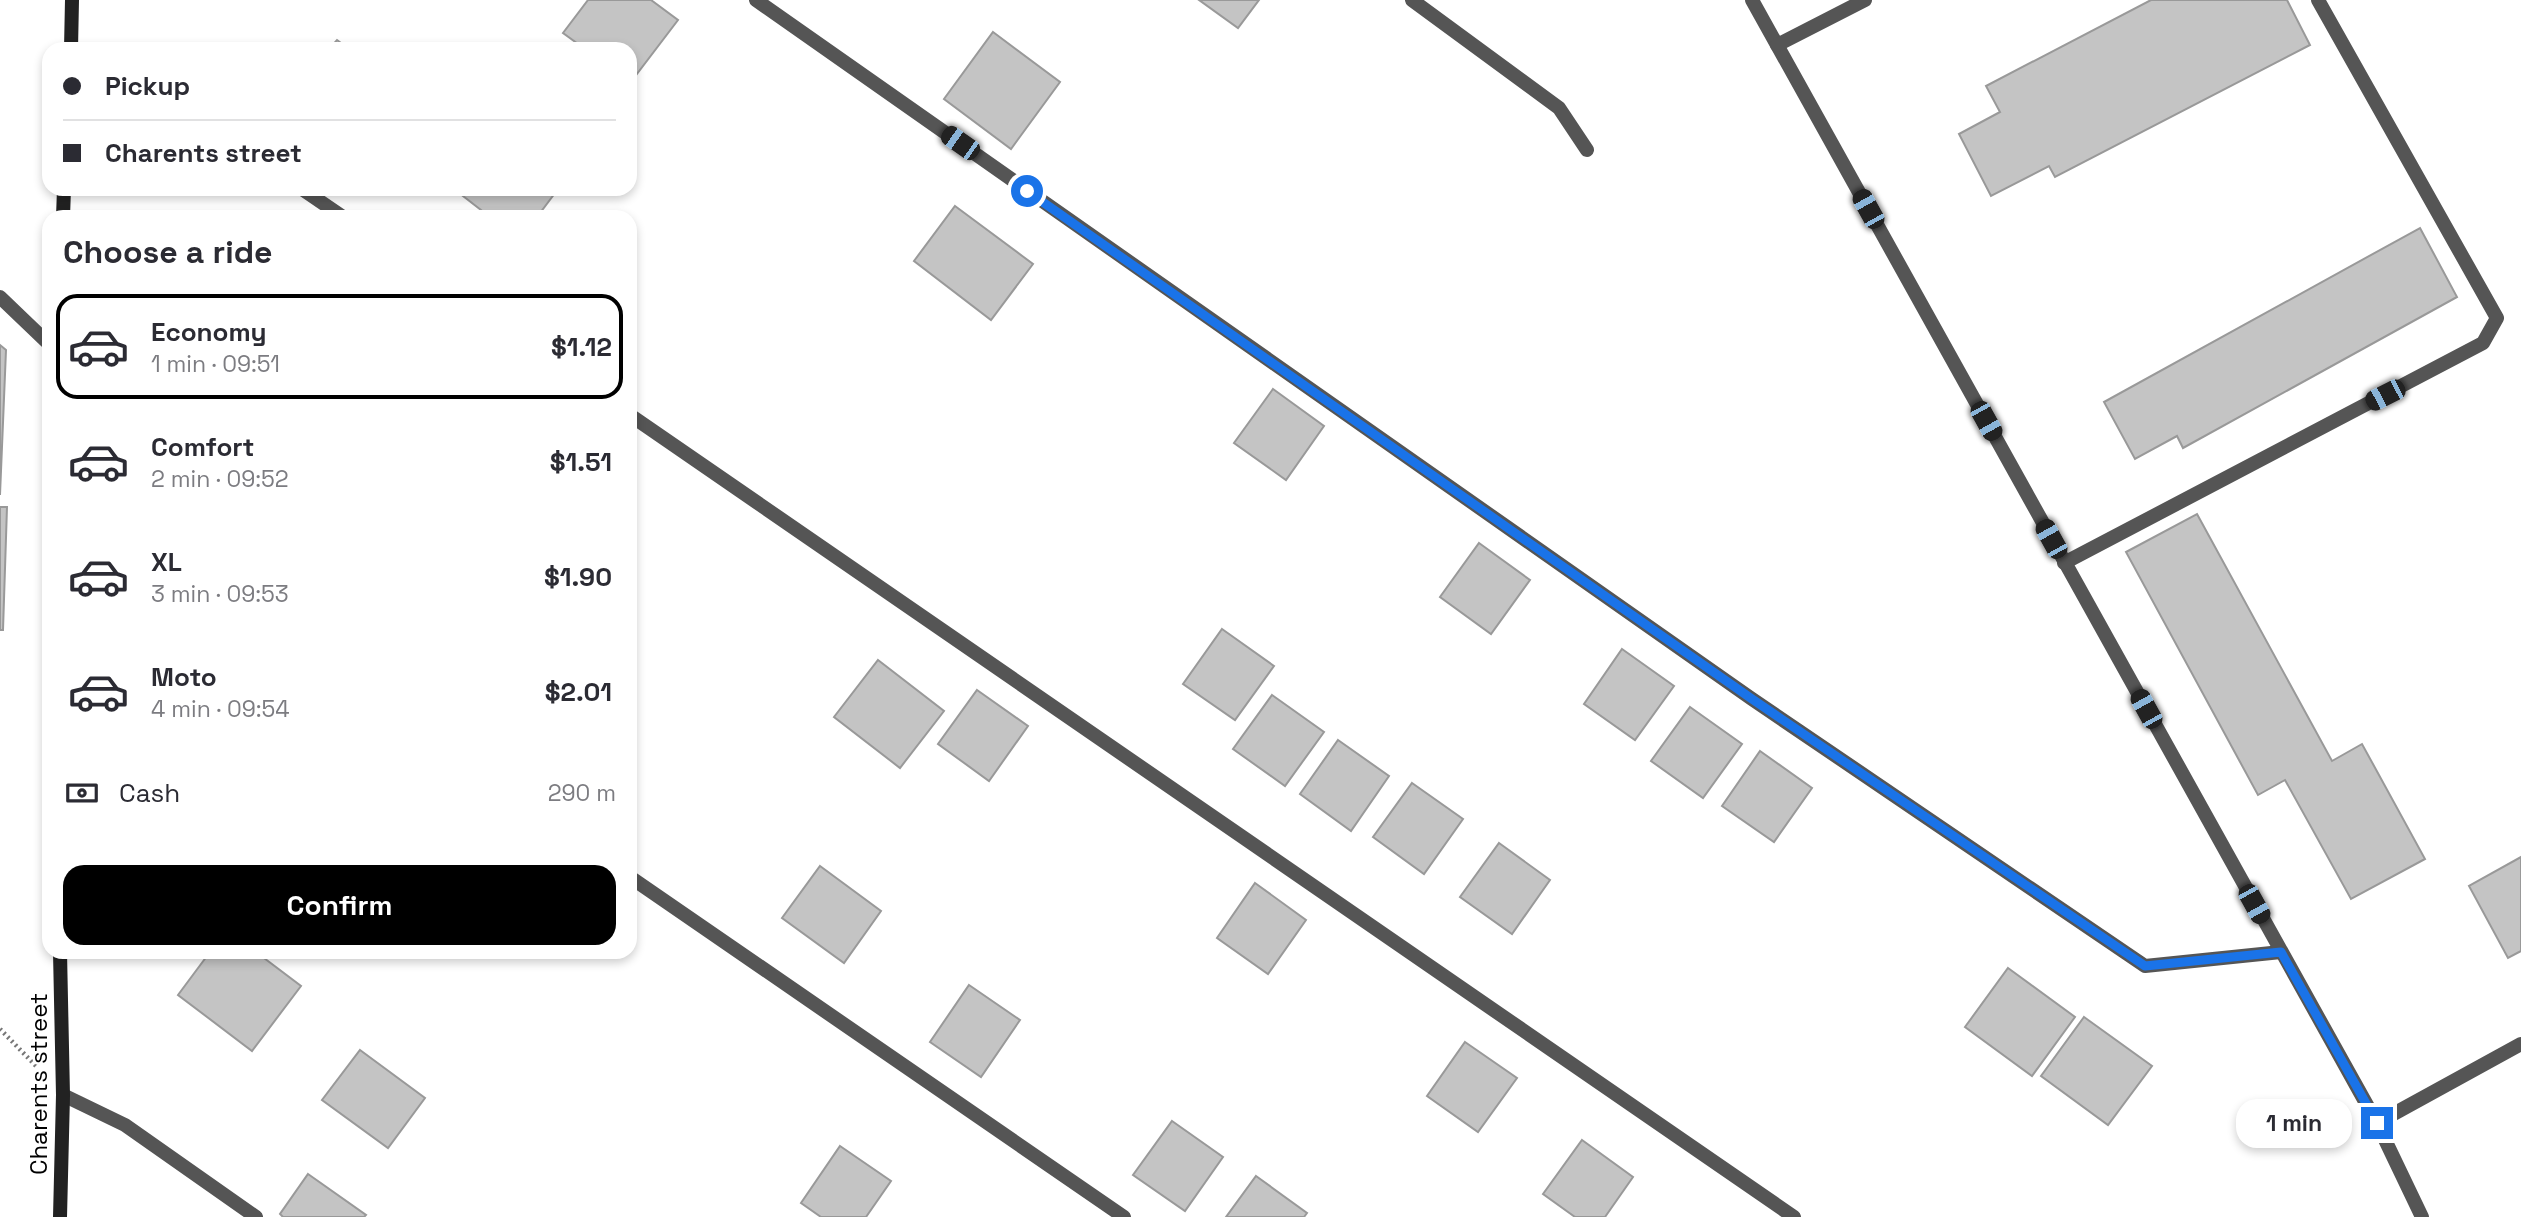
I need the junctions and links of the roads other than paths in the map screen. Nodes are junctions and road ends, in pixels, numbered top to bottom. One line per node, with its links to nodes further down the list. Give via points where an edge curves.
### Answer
1 (72, 0): 7 (main road)
2 (756, 0): 17 (street, via 1752,699 2145,966)
3 (1412, 0): 9 (street, via 1559,108)
4 (1752, 0): 8 (street)
5 (1865, 0): 8 (street)
6 (2318, 0): 15 (street, via 2497,318 2483,343)
7 (71, 42)
8 (1777, 45): 15 (street)
9 (1587, 150)
10 (312, 196): 11 (street)
11 (333, 210)
12 (0, 297): 13 (street)
13 (42, 337)
14 (637, 420): 25 (street)
15 (2064, 563): 17 (street)
16 (637, 882): 24 (street)
17 (2281, 952): 21 (street)
18 (60, 959): 20 (main road, Charents street)
19 (2521, 1044): 21 (street)
20 (63, 1095): 22 (main road, Charents street); 23 (street, via 125,1125)
21 (2377, 1123): 26 (street)
22 (60, 1217)
23 (257, 1217)
24 (1124, 1217)
25 (1794, 1217)
26 (2423, 1217)

